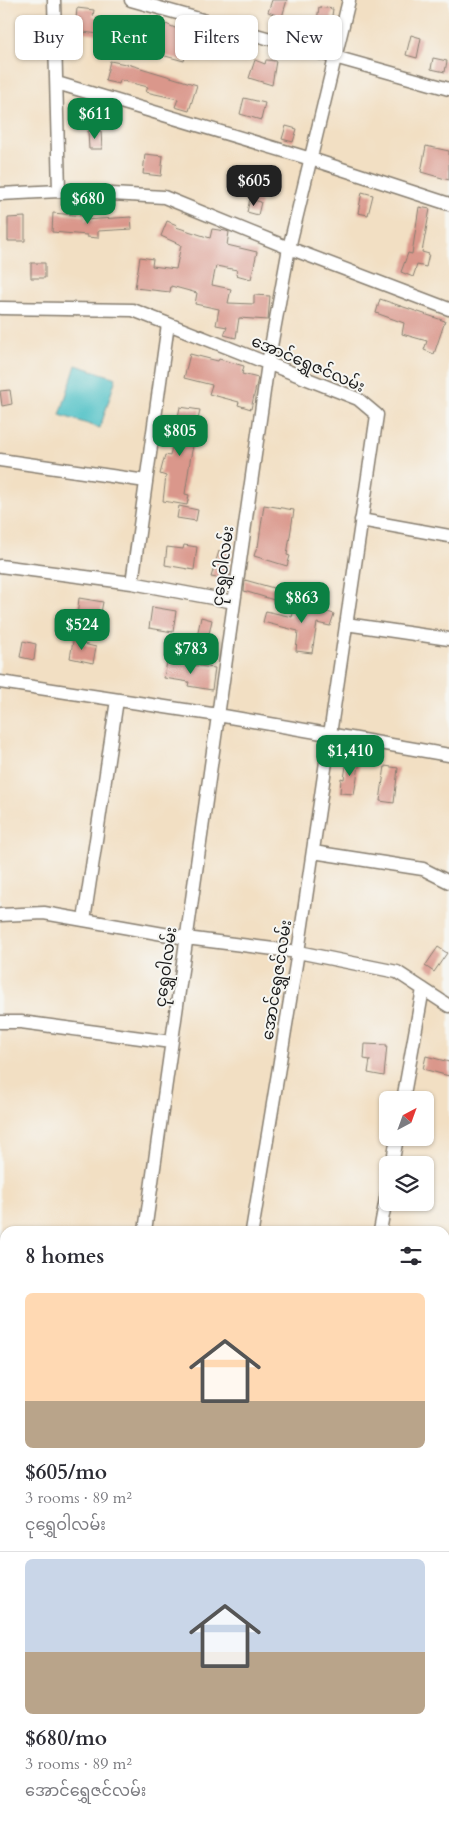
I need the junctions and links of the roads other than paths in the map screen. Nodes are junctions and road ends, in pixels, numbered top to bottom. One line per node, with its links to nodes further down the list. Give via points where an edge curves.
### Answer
1 (54, 0): 8 (street)
2 (131, 0): 5 (street)
3 (348, 0): 4 (street, ငုရွှေဝါလမ်း)
4 (342, 27)
5 (268, 39)
6 (335, 60): 10 (street, ငုရွှေဝါလမ်း)
7 (342, 60): 9 (street)
8 (57, 83): 10 (street); 11 (street)
9 (449, 89)
10 (311, 159): 13 (street); 14 (street, ငုရွှေဝါလမ်း)
11 (59, 191): 12 (street); 14 (street, via 164,197)
12 (0, 194)
13 (449, 204)
14 (290, 248): 16 (street); 18 (street, ငုရွှေဝါလမ်း)
15 (0, 308): 17 (street, အောင်ရွှေဇင်လမ်း, via 133,310)
16 (449, 309)
17 (168, 324): 18 (street, အောင်ရွှေဇင်လမ်း); 20 (street)
18 (268, 363): 21 (street, အောင်ရွှေဇင်လမ်း, via 358,399 377,415); 25 (street, ငုရွှေဝါလမ်း)
19 (0, 460): 20 (street)
20 (146, 481): 24 (street)
21 (361, 520): 22 (street); 26 (street, အောင်ရွှေဇင်လမ်း)
22 (449, 536)
23 (0, 566): 24 (street)
24 (132, 583): 25 (street)
25 (234, 602): 30 (street, ငုရွှေဝါလမ်း)
26 (346, 624): 27 (street); 31 (street, အောင်ရွှေဇင်လမ်း)
27 (449, 639)
28 (0, 682): 29 (street)
29 (117, 700): 30 (street); 36 (street)
30 (218, 716): 31 (street); 37 (street, ငုရွှေဝါလမ်း)
31 (330, 734): 32 (street); 33 (street, အောင်ရွှေဇင်လမ်း)
32 (449, 755)
33 (313, 852): 34 (street, via 423,869); 38 (street, အောင်ရွှေဇင်လမ်း)
34 (449, 882)
35 (0, 915): 36 (street, via 44,913)
36 (84, 920): 37 (street)
37 (186, 938): 38 (street); 42 (street, ငုရွှေဝါလမ်း)
38 (298, 952): 39 (street, via 397,972); 46 (street, အောင်ရွှေဇင်လမ်း)
39 (423, 989): 40 (street); 43 (street)
40 (449, 1006)
41 (0, 1022): 42 (street)
42 (172, 1042): 45 (street, ငုရွှေဝါလမ်း)
43 (405, 1091)
44 (384, 1211): 47 (street)
45 (146, 1226)
46 (253, 1226)
47 (381, 1226)

